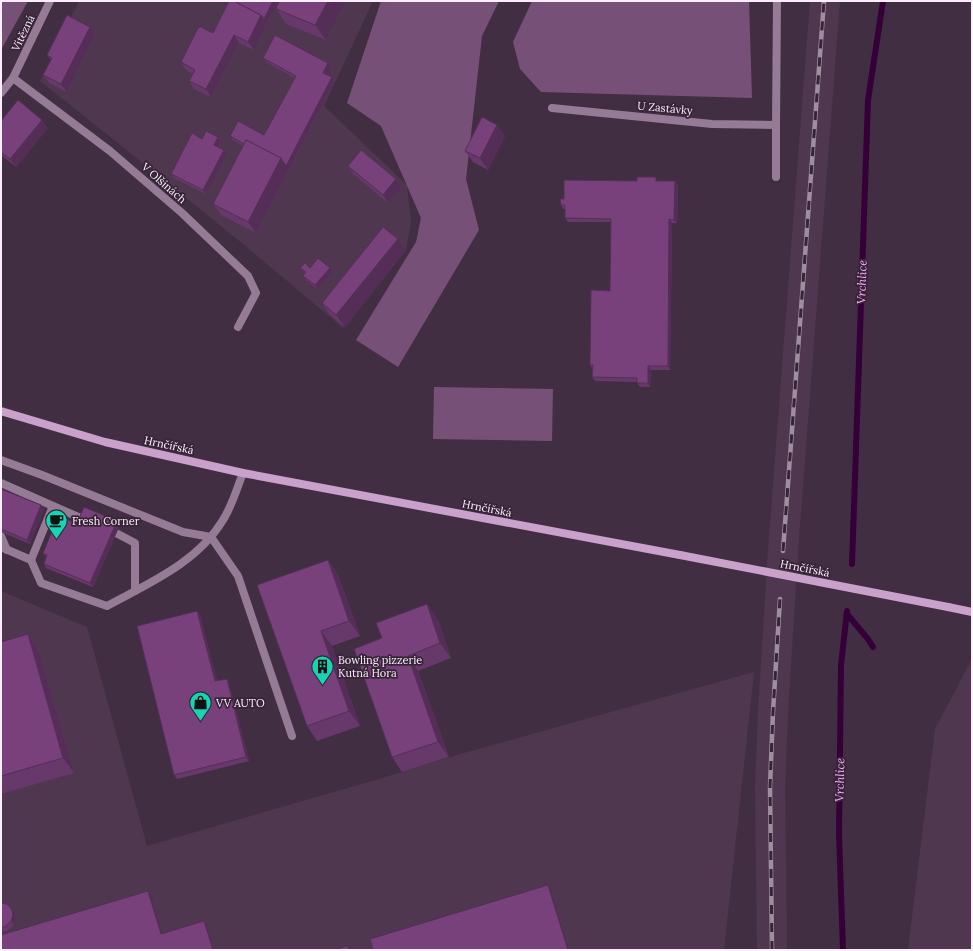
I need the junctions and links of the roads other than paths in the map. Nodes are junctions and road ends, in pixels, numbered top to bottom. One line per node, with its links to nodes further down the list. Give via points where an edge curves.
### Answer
1 (50, 1): 3 (street, Vítězná)
2 (777, 1): 6 (street)
3 (13, 78): 4 (street, Vítězná); 8 (street, V Olšinách, via 110,151 182,213 248,276 256,293)
4 (1, 93)
5 (552, 108): 6 (street, U Zastávky, via 712,124)
6 (776, 125): 7 (street)
7 (776, 177)
8 (238, 327)
9 (1, 411): 11 (main road, Hrnčířská, via 105,442)
10 (1, 460): 17 (street, via 183,532)
11 (243, 472): 17 (street, via 224,520); 21 (main road, Hrnčířská, bridge)
12 (1, 483): 13 (street)
13 (53, 506): 14 (street); 19 (street)
14 (83, 519)
15 (116, 533): 20 (street, via 135,543)
16 (1, 536): 18 (street)
17 (211, 537): 20 (street, via 176,569); 22 (street, via 238,576)
18 (4, 548): 19 (street)
19 (31, 560): 20 (street, via 41,583 107,606)
20 (135, 591)
21 (972, 612)
22 (292, 736)

